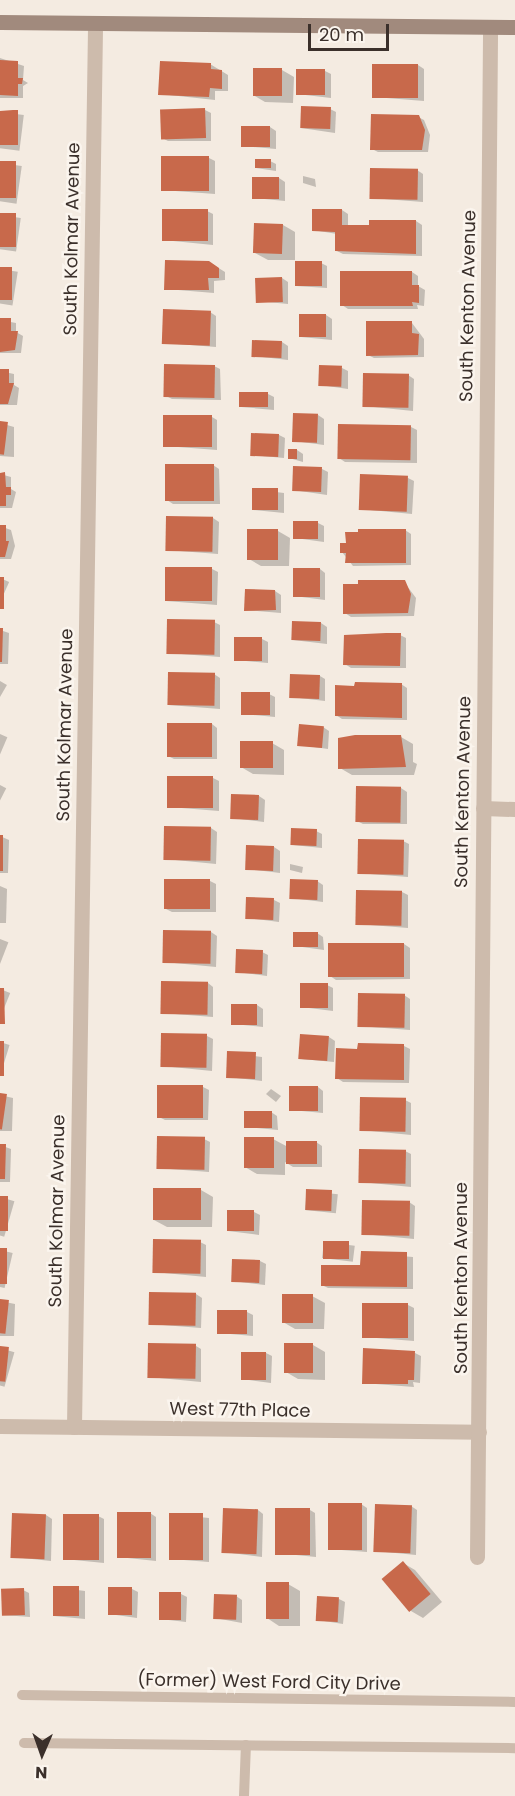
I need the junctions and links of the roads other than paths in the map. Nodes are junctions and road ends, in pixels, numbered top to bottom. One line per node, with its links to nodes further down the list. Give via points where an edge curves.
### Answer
1 (0, 22): 2 (main road)
2 (95, 23): 3 (main road); 8 (street, South Kolmar Avenue)
3 (490, 27): 4 (main road); 5 (street, South Kenton Avenue)
4 (515, 27)
5 (483, 808): 6 (street); 9 (street, South Kenton Avenue)
6 (515, 809)
7 (0, 1426): 8 (street, West 77th Place)
8 (74, 1427): 9 (street, West 77th Place)
9 (479, 1432): 10 (street, South Kenton Avenue)
10 (477, 1557)
11 (22, 1695): 12 (lane, (Former) West Ford City Drive)
12 (515, 1702)
13 (24, 1743): 14 (lane)
14 (246, 1745): 15 (lane); 16 (lane)
15 (515, 1748)
16 (244, 1796)

